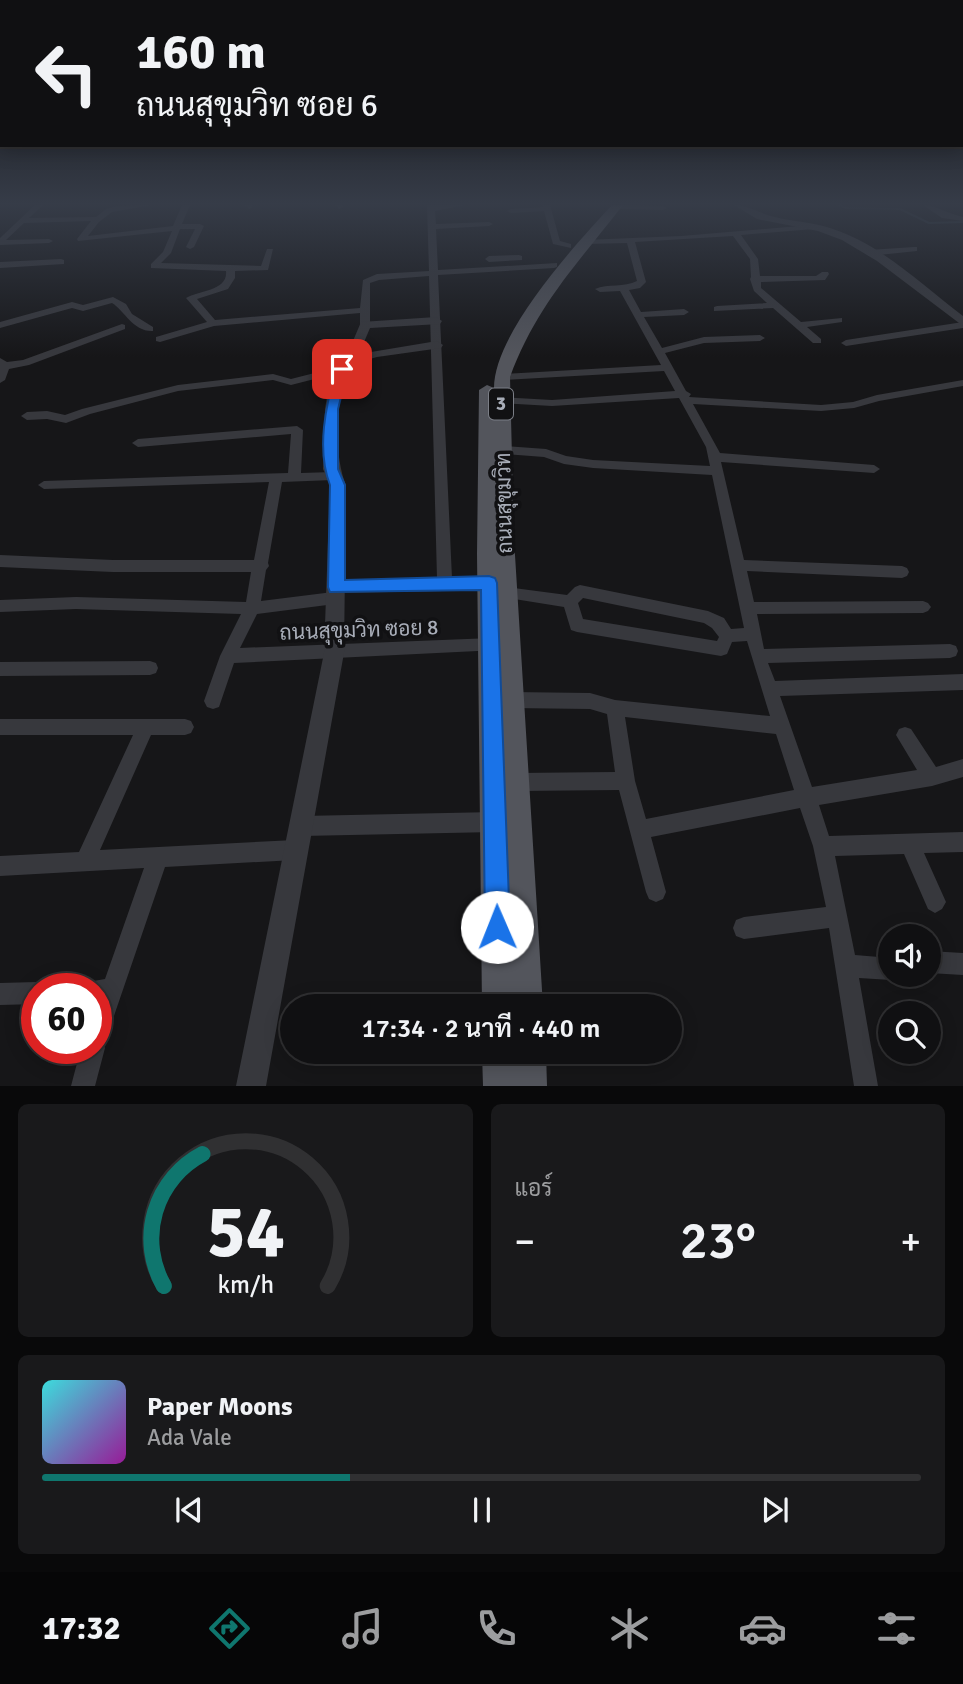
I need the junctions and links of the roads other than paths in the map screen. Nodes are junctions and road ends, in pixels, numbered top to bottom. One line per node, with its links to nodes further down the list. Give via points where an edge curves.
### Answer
1 (164, 256): 13 (street, via 154,266 205,262)
2 (266, 256): 13 (street, via 265,268)
3 (433, 256): 14 (street)
4 (561, 256): 11 (main road, ถนนสุขุมวิท / 3)
5 (576, 256): 41 (main road, ถนนสุขุมวิท / 3, via 535,307)
6 (635, 256): 17 (street, via 642,282)
7 (752, 256): 16 (street, via 757,270)
8 (873, 256): 27 (street)
9 (489, 259): 11 (street)
10 (61, 262): 12 (street)
11 (556, 262): 14 (street); 60 (main road, ถนนสุขุมวิท / 3, via 511,327 490,374 487,393)
12 (0, 265)
13 (230, 269): 26 (street, via 225,287 191,298)
14 (434, 273): 23 (street, via 370,279 366,282); 25 (street)
15 (825, 274): 16 (street, via 817,279)
16 (754, 279): 19 (street, via 757,289)
17 (622, 288): 18 (street); 22 (street)
18 (600, 289)
19 (774, 305): 20 (street); 29 (street)
20 (717, 309)
21 (684, 312): 22 (street)
22 (637, 315): 37 (street)
23 (365, 318): 25 (street); 26 (street); 39 (street, via 356,348)
24 (839, 320): 29 (street)
25 (436, 321): 36 (street)
26 (213, 323): 33 (street)
27 (963, 323): 35 (street)
28 (0, 325): 31 (street, via 72,305 83,308 113,300)
29 (798, 325): 34 (street)
30 (122, 327): 38 (street, via 24,363)
31 (149, 329)
32 (760, 338): 37 (street, via 704,341)
33 (160, 339)
34 (817, 341)
35 (846, 343)
36 (437, 345): 39 (street, via 376,353); 59 (street)
37 (658, 352): 40 (street)
38 (3, 363): 42 (street)
39 (344, 365): 46 (street, via 291,382 273,377 178,388 66,419); 51 (street, via 332,409)
40 (669, 368): 41 (street); 44 (street)
41 (502, 377): 45 (main road, ถนนสุขุมวิท / 3)
42 (0, 380)
43 (963, 383): 44 (street, via 821,408)
44 (686, 397): 45 (street, via 552,403); 49 (street)
45 (501, 400): 48 (main road, ถนนสุขุมวิท / 3)
46 (27, 416)
47 (138, 443): 52 (street, via 297,430)
48 (504, 450): 49 (street, via 546,453 593,464); 60 (main road, ถนนสุขุมวิท / 3)
49 (715, 464): 50 (street); 56 (street)
50 (874, 469)
51 (333, 476): 52 (street); 61 (street, via 338,485)
52 (294, 478): 53 (street)
53 (276, 479): 54 (street); 57 (street)
54 (44, 485)
55 (0, 561): 57 (street)
56 (737, 565): 58 (street); 66 (street)
57 (262, 566): 65 (street)
58 (902, 572)
59 (445, 585): 60 (street); 61 (street)
60 (498, 588): 62 (street); 69 (main road, ถนนสุขุมวิท / 3); 78 (main road, ถนนสุขุมวิท / 3)
61 (336, 593): 65 (street); 71 (street)
62 (570, 601): 68 (street, via 580,590 708,617); 68 (street, via 577,625 721,649)
63 (0, 606): 65 (street, via 76,603)
64 (923, 607): 66 (street)
65 (252, 608): 72 (street)
66 (746, 608): 67 (street)
67 (753, 635): 68 (street); 73 (street)
68 (727, 636)
69 (492, 645): 71 (street, ถนนสุขุมวิท ซอย 8); 91 (main road, ถนนสุขุมวิท / 3)
70 (950, 651): 73 (street)
71 (334, 653): 72 (street, ถนนสุขุมวิท ซอย 8); 93 (street)
72 (228, 656): 79 (street)
73 (758, 656): 77 (street)
74 (150, 668): 75 (street)
75 (0, 670)
76 (963, 682): 77 (street)
77 (769, 689): 81 (street)
78 (511, 700): 80 (street, via 590,701); 89 (main road, ถนนสุขุมวิท / 3)
79 (213, 701)
80 (615, 708): 81 (street); 88 (street)
81 (783, 726): 90 (street)
82 (0, 727): 84 (street)
83 (185, 727): 84 (street)
84 (145, 729): 98 (street)
85 (905, 736): 87 (street)
86 (963, 768): 87 (street)
87 (932, 777): 90 (street)
88 (626, 781): 89 (street); 92 (street)
89 (517, 782): 111 (main road, ถนนสุขุมวิท / 3)
90 (806, 798): 92 (street); 96 (street)
91 (495, 822): 93 (street); 110 (main road, ถนนสุขุมวิท / 3)
92 (639, 830): 100 (street)
93 (298, 838): 97 (street); 117 (street)
94 (963, 842): 95 (street)
95 (910, 844): 96 (street); 101 (street)
96 (823, 846): 102 (street)
97 (158, 858): 98 (street); 108 (street)
98 (85, 862): 99 (street)
99 (0, 866)
100 (656, 892)
101 (934, 902)
102 (838, 916): 103 (street); 106 (street)
103 (744, 928)
104 (941, 963): 105 (street)
105 (963, 964)
106 (847, 966): 107 (street); 120 (street)
107 (878, 968)
108 (110, 973)
109 (21, 994): 112 (street)
110 (499, 994)
111 (526, 994)
112 (0, 995)
113 (89, 1064): 116 (street)
114 (500, 1064): 118 (main road)
115 (528, 1064): 119 (main road)
116 (83, 1086)
117 (251, 1086)
118 (501, 1086)
119 (529, 1086)
120 (866, 1086)

